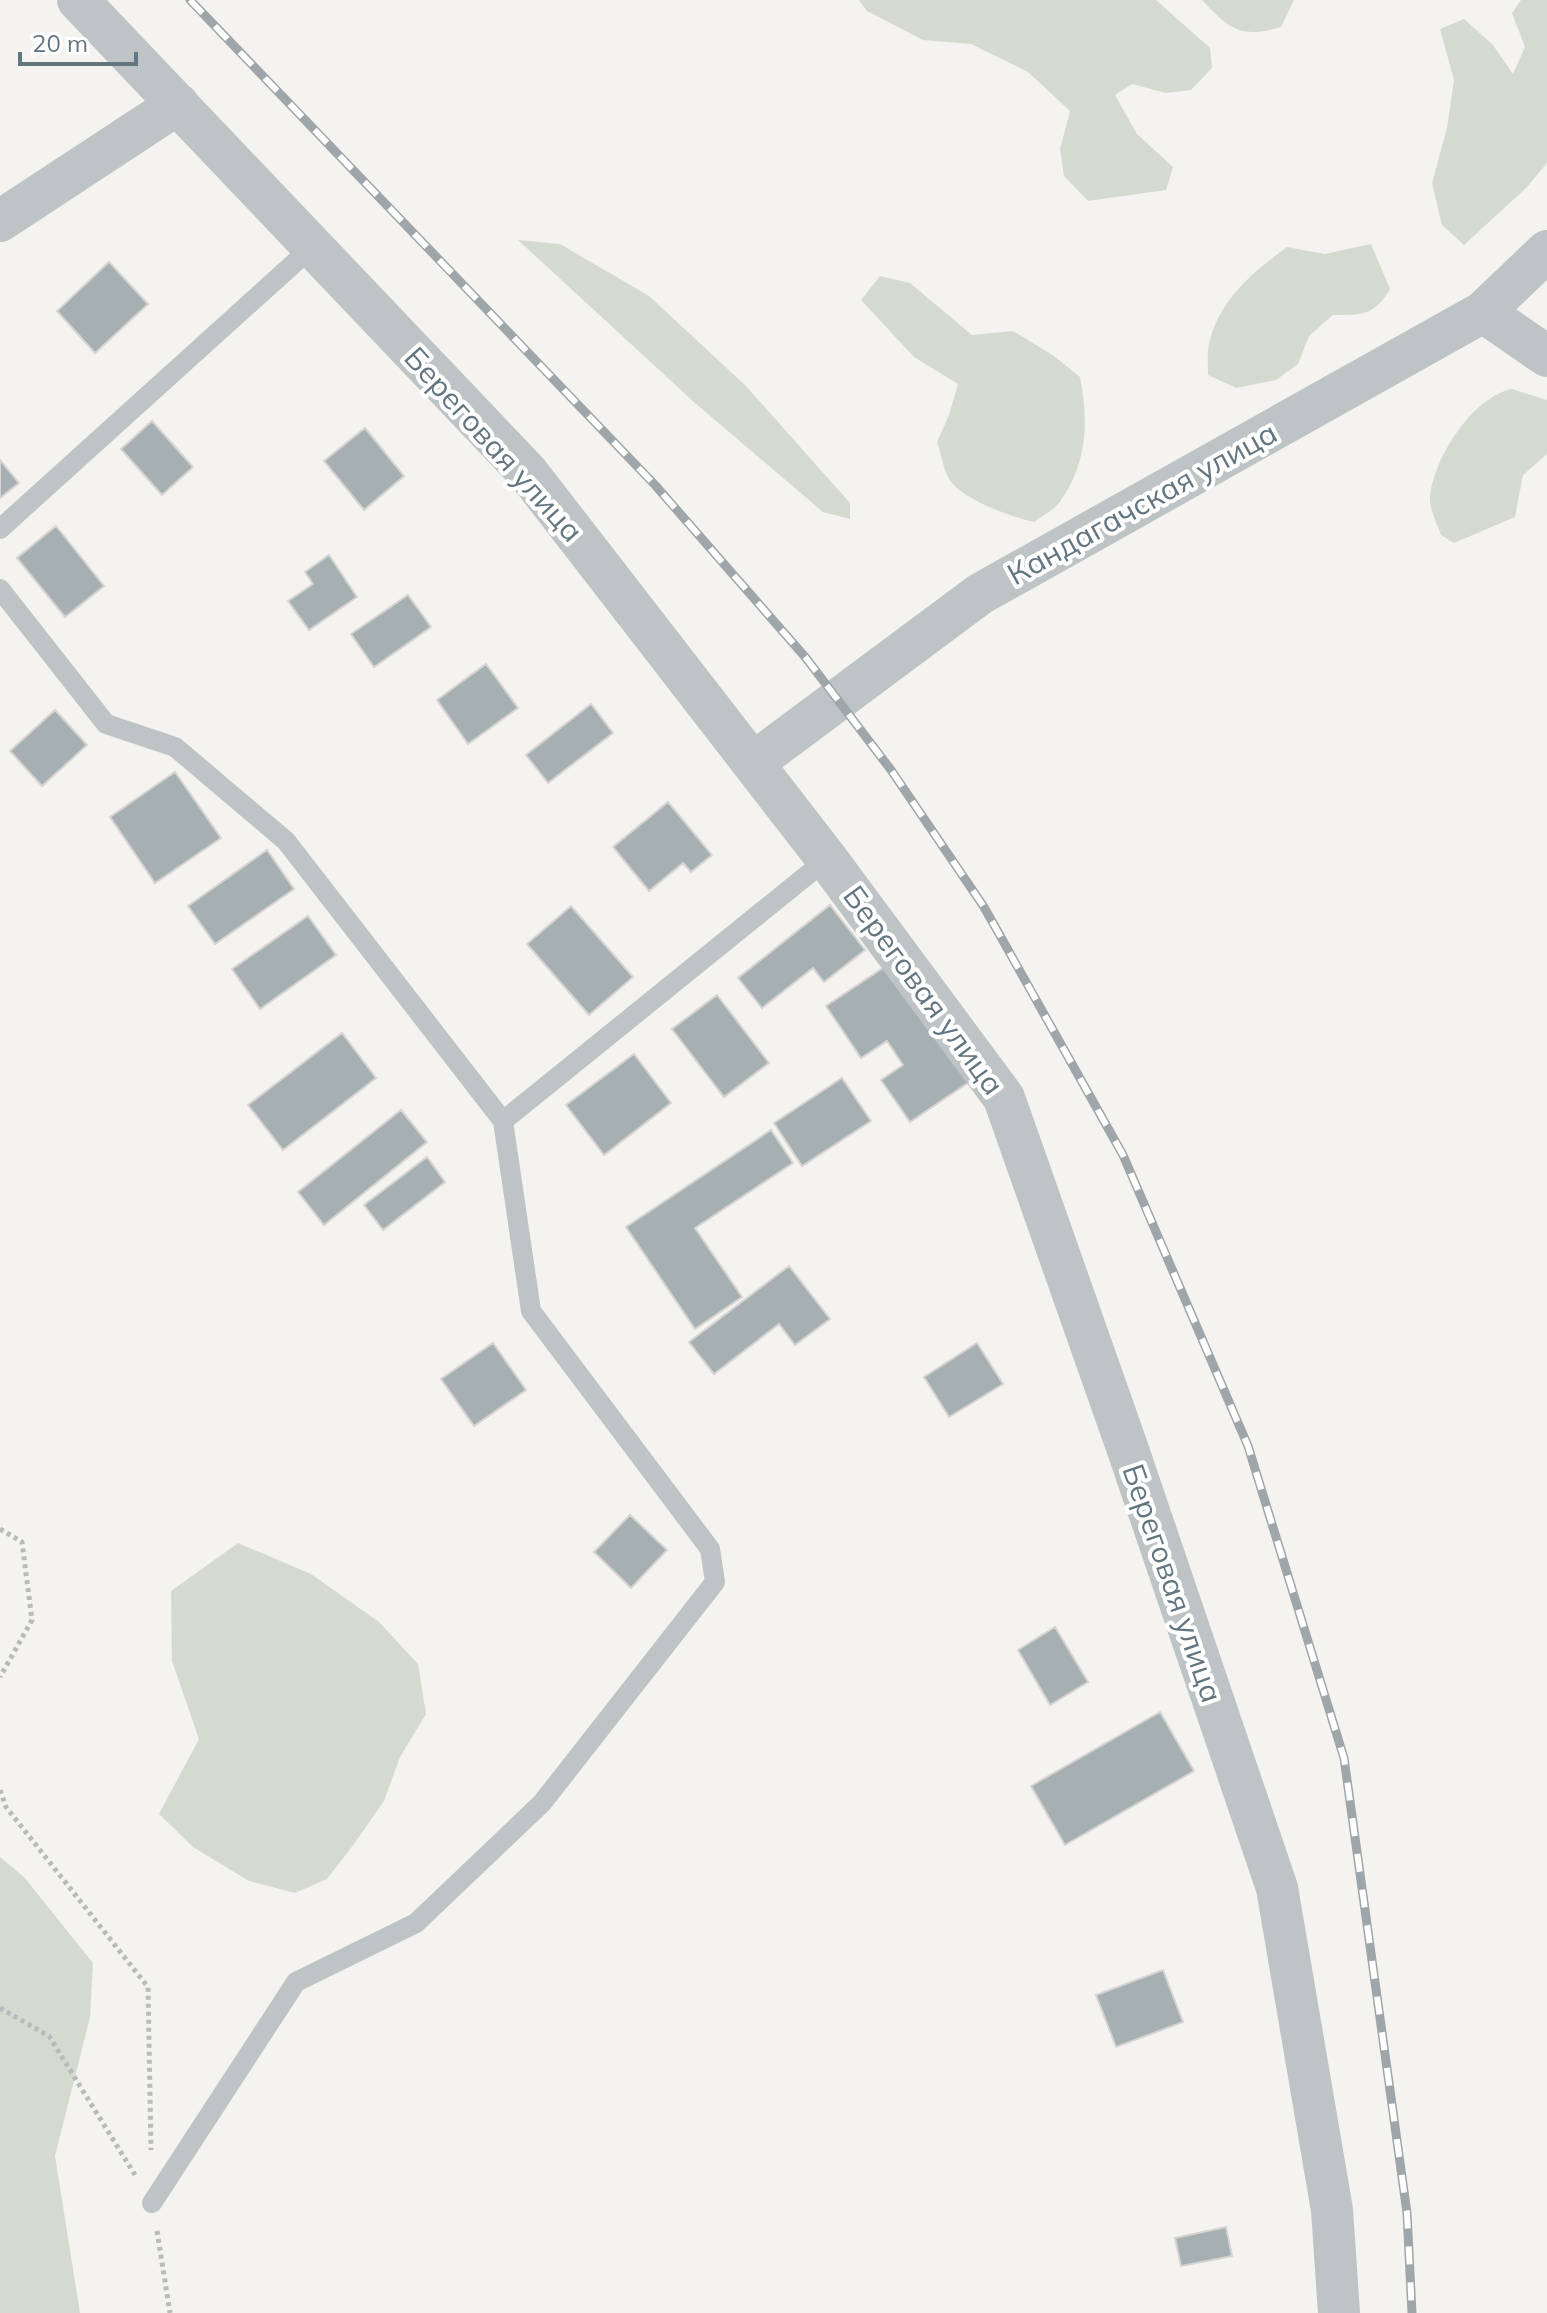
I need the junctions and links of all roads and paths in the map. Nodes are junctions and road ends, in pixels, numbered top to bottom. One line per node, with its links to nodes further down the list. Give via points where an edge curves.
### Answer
1 (78, 0): 2 (street, Береговая улица)
2 (178, 104): 3 (street); 4 (street, Береговая улица)
3 (0, 221)
4 (312, 247): 8 (lane); 10 (street, Береговая улица, via 528,473)
5 (1547, 251): 6 (street, Кандагачская улица)
6 (1483, 312): 7 (street); 10 (street, Кандагачская улица, via 980,594)
7 (1547, 356)
8 (0, 529)
9 (0, 589): 12 (lane, via 106,724 175,747 286,841)
10 (753, 763): 11 (street, Береговая улица)
11 (827, 859): 12 (lane); 19 (street, Береговая улица, via 1004,1098 1025,1156 1277,1888 1332,2210)
12 (503, 1121): 17 (lane, via 531,1311 710,1549 715,1582 542,1803 416,1923 296,1982)
13 (0, 1529): 14 (path, via 22,1542 32,1620)
14 (0, 1677)
15 (0, 1790): 17 (path, via 6,1807 148,1987)
16 (0, 2008): 17 (path, via 49,2036)
17 (152, 2203): 18 (path)
18 (170, 2313)
19 (1339, 2313)

